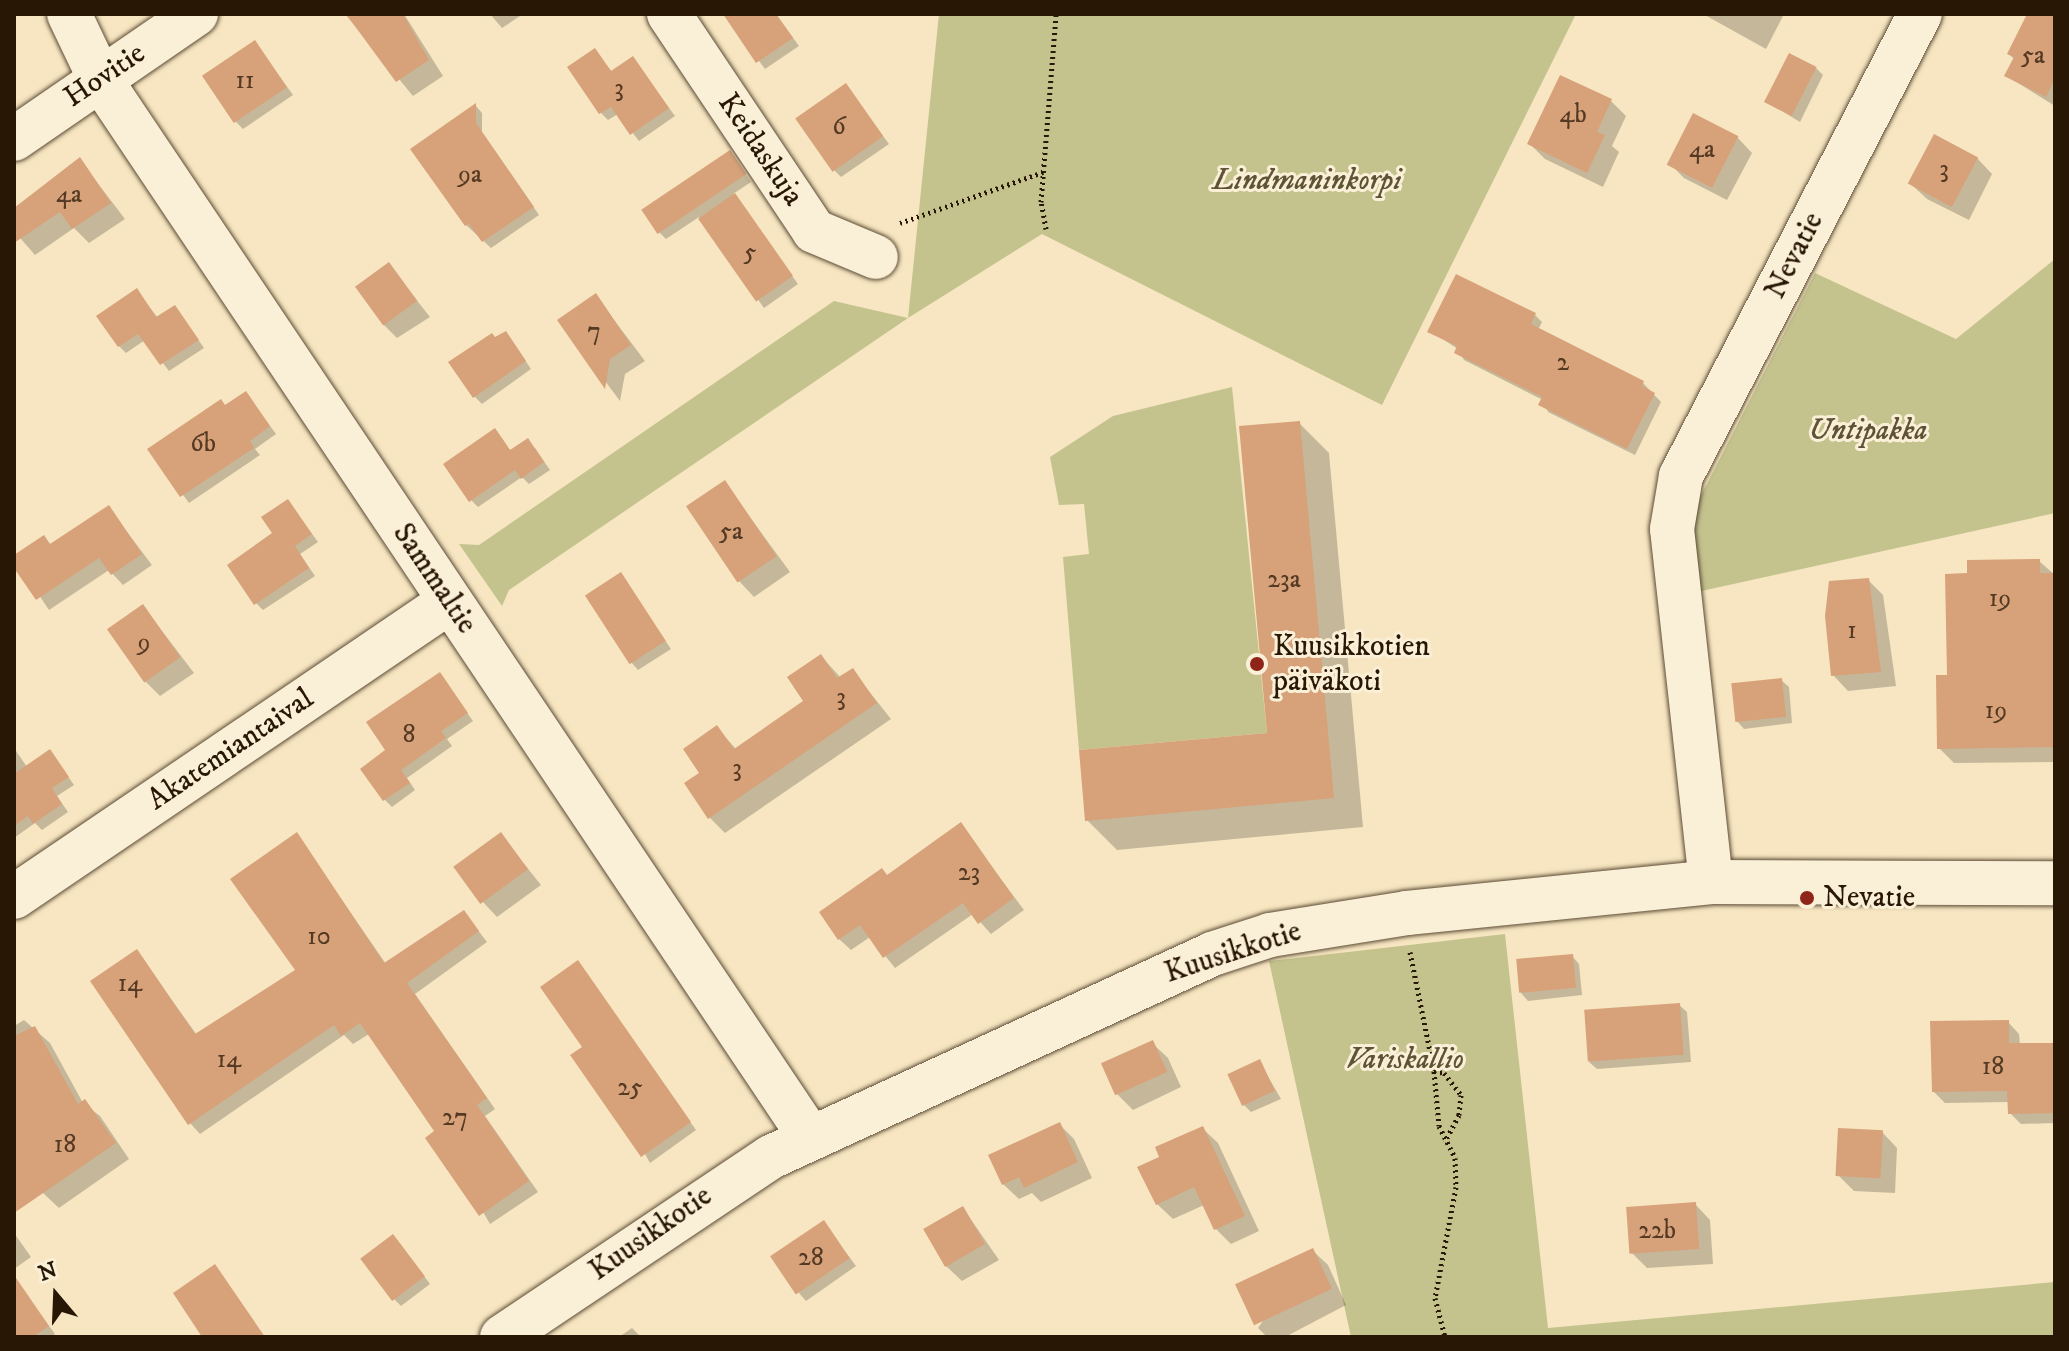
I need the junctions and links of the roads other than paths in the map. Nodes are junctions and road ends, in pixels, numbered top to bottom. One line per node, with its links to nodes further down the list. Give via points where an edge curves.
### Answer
1 (69, 14): 5 (street, Sammaltie)
2 (196, 14): 5 (street, Hovitie)
3 (669, 14): 7 (street, Keidaskuja, via 814,231)
4 (1920, 14): 9 (street, Nevatie, via 1681,476 1672,529)
5 (100, 79): 6 (street, Hovitie); 8 (street, Sammaltie)
6 (14, 139)
7 (864, 252)
8 (449, 602): 11 (street, Akatemiantaival); 12 (street, Sammaltie)
9 (1711, 882): 10 (street, Kuusikkotie); 12 (street, Kuusikkotie, via 1407,913 1270,935 1212,954)
10 (2055, 883)
11 (14, 897)
12 (810, 1137): 13 (street, Kuusikkotie, via 724,1184)
13 (502, 1337)

